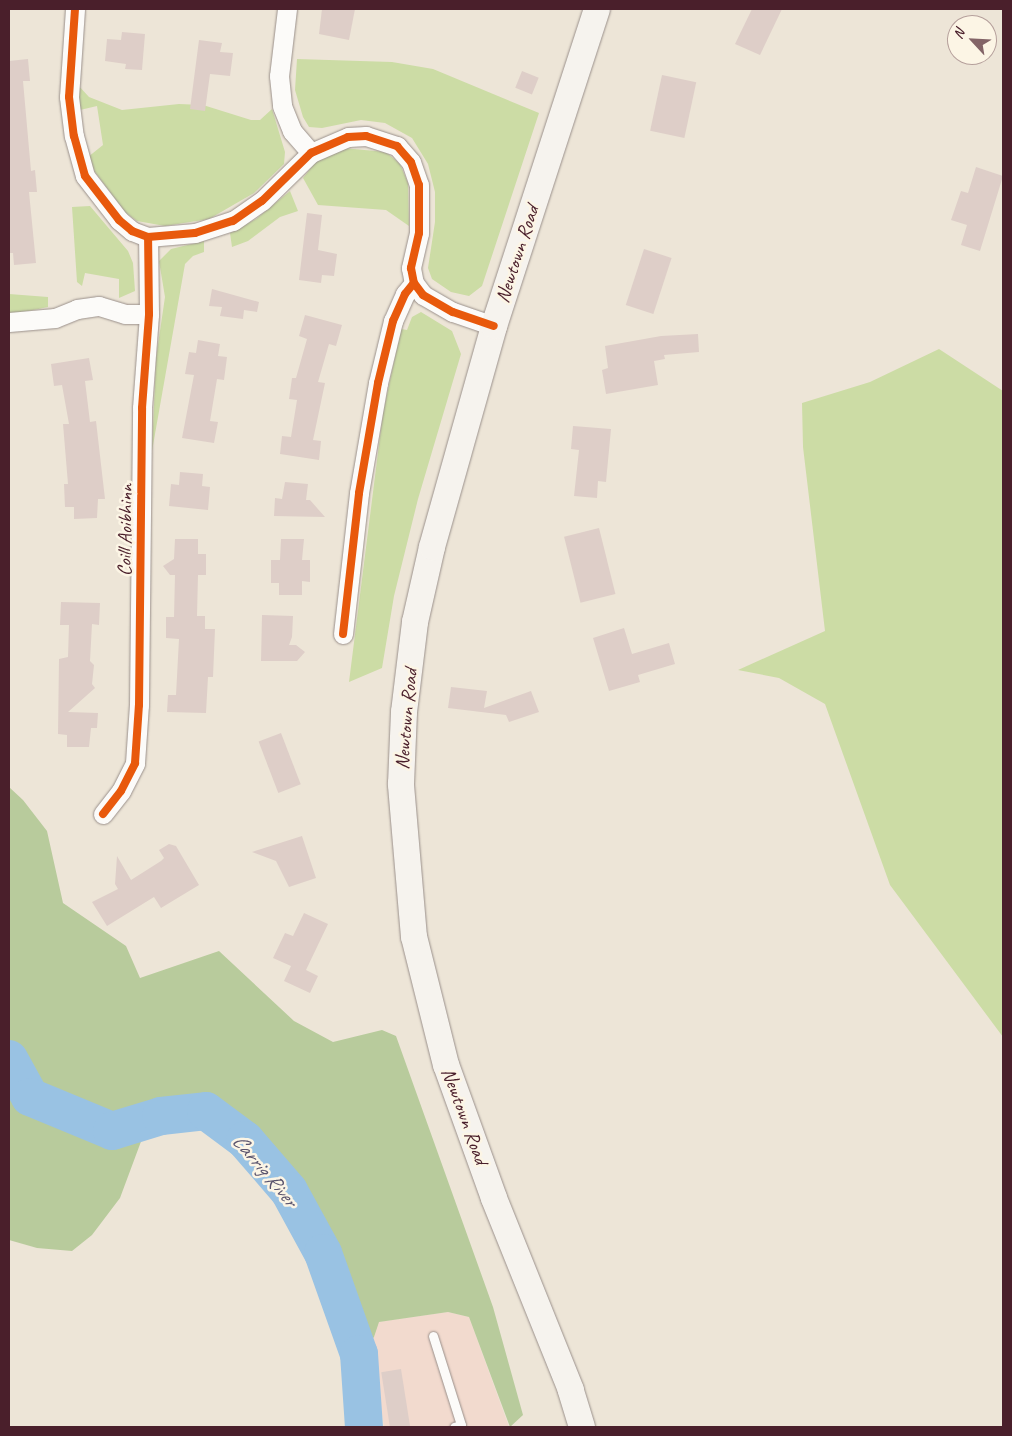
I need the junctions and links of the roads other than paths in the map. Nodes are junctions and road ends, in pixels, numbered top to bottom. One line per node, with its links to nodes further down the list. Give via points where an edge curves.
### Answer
1 (75, 9): 5 (street, via 69,97 74,136 85,176 119,220 132,231)
2 (287, 9): 4 (street, via 279,76 282,106 292,131)
3 (597, 9): 9 (main road, Newtown Road)
4 (311, 153): 5 (street, via 262,201 233,221 195,233); 6 (street, via 348,137 366,136 397,146 411,162 421,205 420,233 411,268)
5 (148, 237): 7 (street, Coill Aoibhinn)
6 (414, 283): 9 (street, via 423,295 453,312); 10 (street, via 393,320 378,383 359,493)
7 (150, 314): 8 (street, via 125,314 98,306 77,309 54,318); 11 (street, Coill Aoibhinn, via 142,408 135,763 121,791)
8 (9, 322)
9 (494, 326): 14 (main road, Newtown Road, via 432,547 415,622 402,766 405,856 414,937 446,1065 494,1198 571,1390)
10 (343, 634)
11 (103, 814)
12 (433, 1336): 13 (lane, via 461,1425)
13 (454, 1427)
14 (582, 1427)

